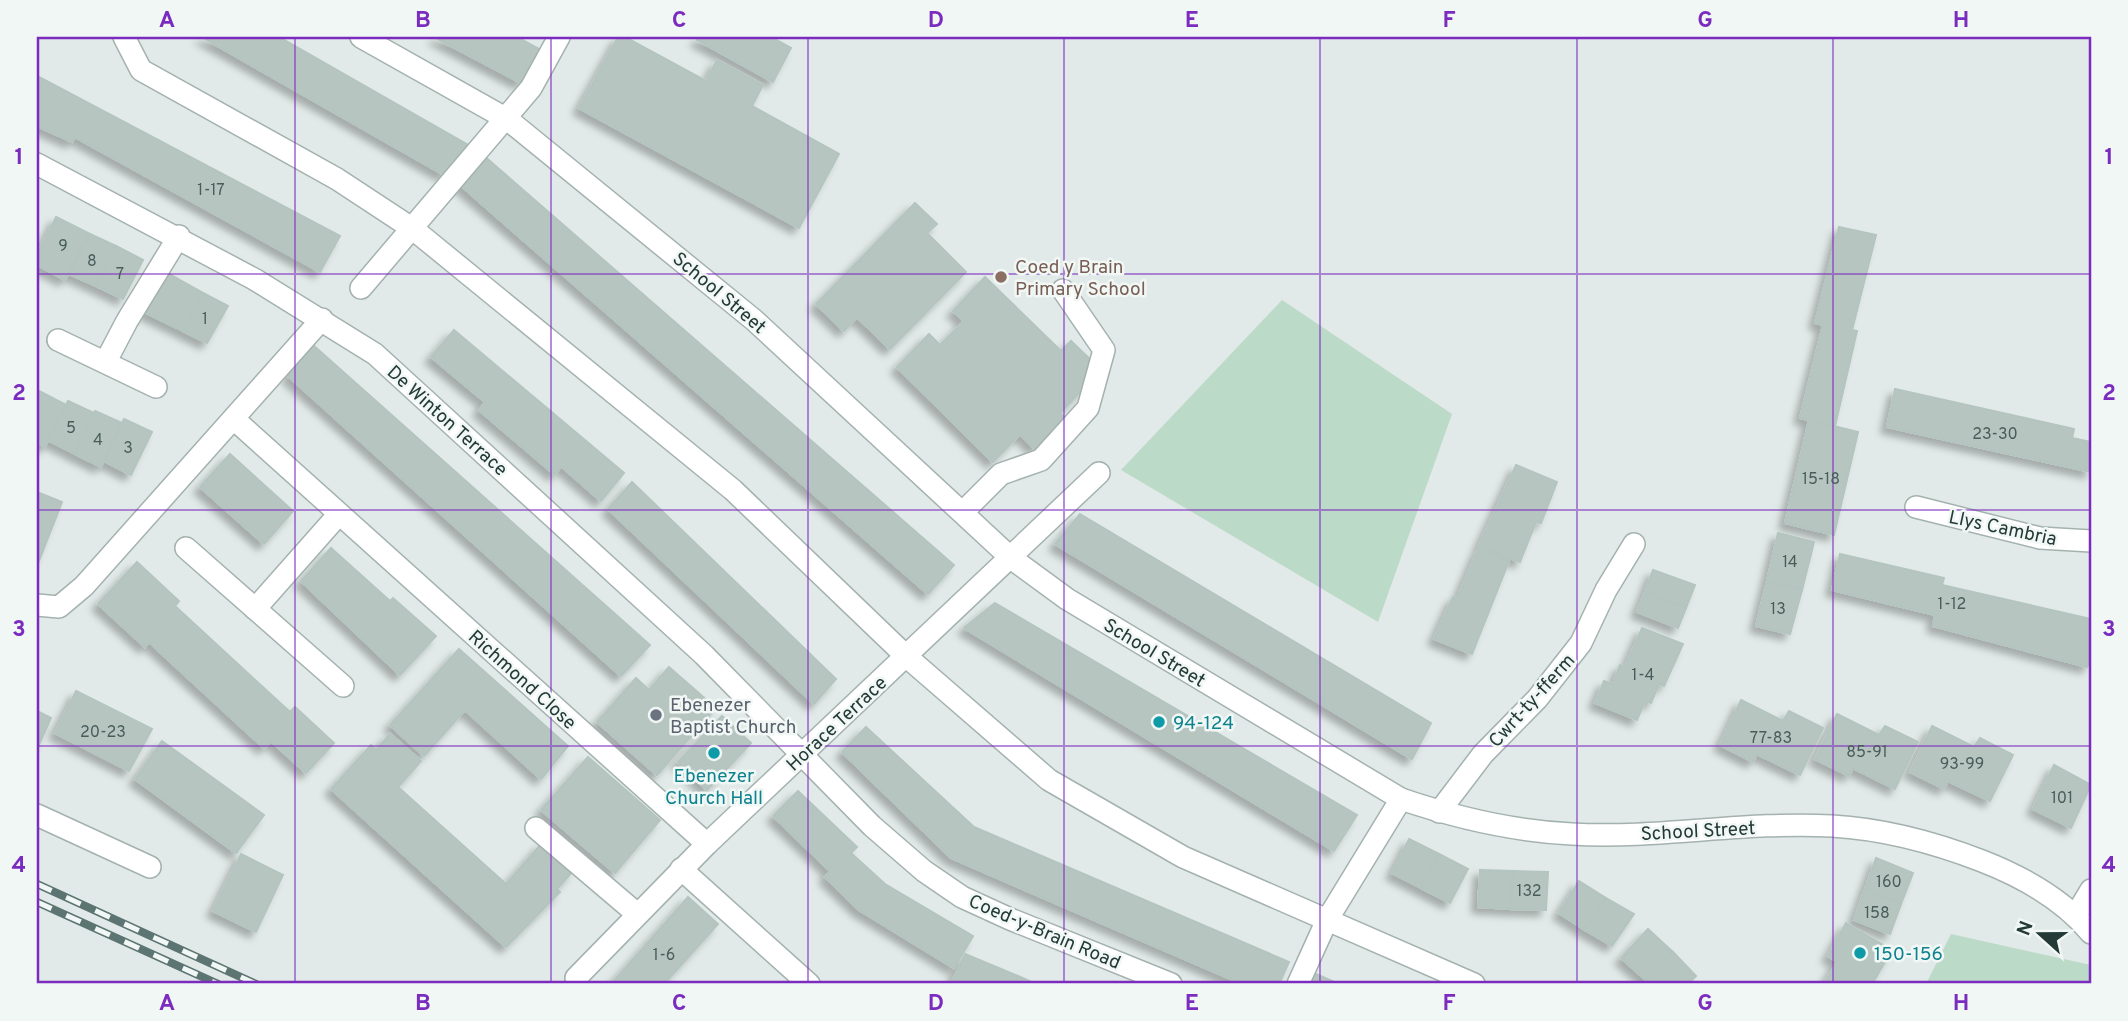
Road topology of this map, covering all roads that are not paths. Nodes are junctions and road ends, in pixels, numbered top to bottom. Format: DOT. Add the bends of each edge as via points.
graph roads {
  1 [pos="124,37"];
  2 [pos="361,37"];
  3 [pos="558,37"];
  4 [pos="507,118"];
  5 [pos="37,164"];
  6 [pos="413,229"];
  7 [pos="178,236"];
  8 [pos="361,288"];
  9 [pos="1063,290"];
  10 [pos="322,319"];
  11 [pos="58,340"];
  12 [pos="106,361"];
  13 [pos="156,387"];
  14 [pos="235,420"];
  15 [pos="1100,473"];
  16 [pos="1916,507"];
  17 [pos="964,512"];
  18 [pos="339,514"];
  19 [pos="2091,541"];
  20 [pos="1634,544"];
  21 [pos="186,548"];
  22 [pos="1010,558"];
  23 [pos="37,605"];
  24 [pos="255,608"];
  25 [pos="907,657"];
  26 [pos="343,686"];
  27 [pos="802,754"];
  28 [pos="1401,799"];
  29 [pos="1439,812"];
  30 [pos="37,815"];
  31 [pos="536,828"];
  32 [pos="707,844"];
  33 [pos="150,867"];
  34 [pos="681,869"];
  35 [pos="2091,890"];
  36 [pos="636,913"];
  37 [pos="2076,915"];
  38 [pos="1327,920"];
  39 [pos="2091,933"];
  40 [pos="576,978"];
  41 [pos="809,984"];
  42 [pos="1171,984"];
  43 [pos="1298,984"];
  44 [pos="1474,984"];
  1 -- 6 [label="street" via="141,70 338,179"];
  2 -- 4 [label="street, School Street"];
  3 -- 4 [label="street" via="531,88"];
  4 -- 6 [label="street"];
  4 -- 17 [label="street, School Street" via="754,320"];
  5 -- 7 [label="street, De Winton Terrace"];
  6 -- 8 [label="street"];
  6 -- 25 [label="street" via="733,490"];
  7 -- 10 [label="street, De Winton Terrace"];
  7 -- 12 [label="street"];
  9 -- 17 [label="street" via="1104,350 1088,408 1041,460 1001,474"];
  10 -- 14 [label="street"];
  10 -- 27 [label="street, De Winton Terrace" via="375,354 424,397 704,655"];
  11 -- 12 [label="street"];
  12 -- 13 [label="street"];
  14 -- 18 [label="street, Richmond Close"];
  14 -- 23 [label="street" via="84,586 59,607"];
  15 -- 22 [label="street, Horace Terrace"];
  16 -- 19 [label="street, Llys Cambria" via="2039,538"];
  17 -- 22 [label="street, School Street"];
  18 -- 24 [label="street"];
  18 -- 32 [label="street, Richmond Close"];
  20 -- 29 [label="street, Cwrt-ty-fferm" via="1581,643 1537,699 1483,754"];
  21 -- 24 [label="street"];
  22 -- 25 [label="street, Horace Terrace"];
  22 -- 28 [label="street, School Street" via="1101,620"];
  24 -- 26 [label="street"];
  25 -- 27 [label="street, Horace Terrace"];
  25 -- 38 [label="street" via="1049,780 1183,857"];
  27 -- 32 [label="street, Horace Terrace"];
  27 -- 42 [label="street, Coed-y-Brain Road" via="872,826 962,897"];
  28 -- 29 [label="street, School Street"];
  28 -- 38 [label="street"];
  29 -- 37 [label="street, School Street" via="1504,827 1573,834 1832,826 1897,833 2007,871"];
  30 -- 33 [label="street"];
  31 -- 36 [label="street"];
  32 -- 34 [label="street, Horace Terrace"];
  34 -- 36 [label="street, Horace Terrace"];
  34 -- 41 [label="street"];
  35 -- 37 [label="street"];
  36 -- 40 [label="street, Horace Terrace"];
  37 -- 39 [label="street, School Street"];
  38 -- 43 [label="street"];
  38 -- 44 [label="street"];
}
